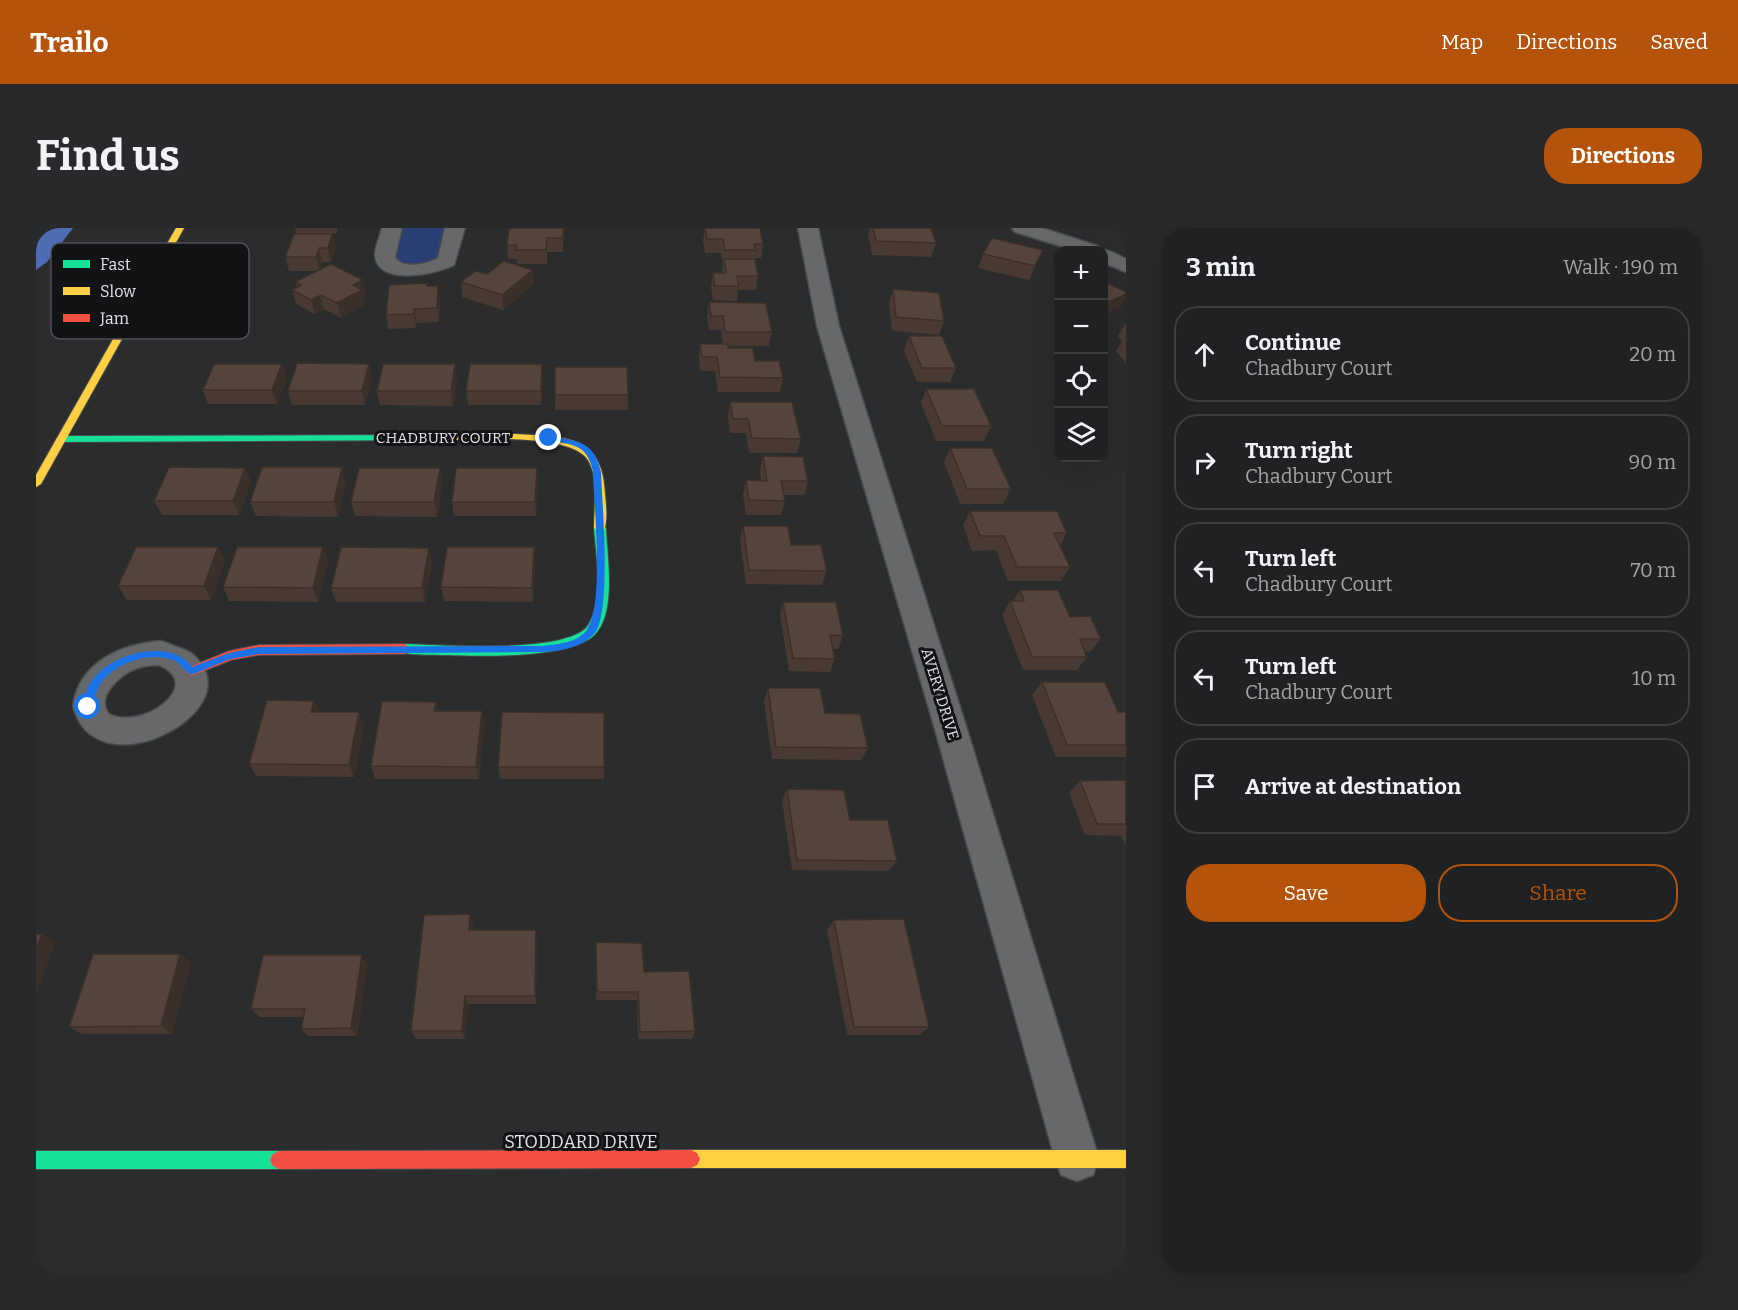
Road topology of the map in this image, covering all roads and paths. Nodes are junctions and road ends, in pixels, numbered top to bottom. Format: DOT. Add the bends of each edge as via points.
graph roads {
  1 [pos="180,228"];
  2 [pos="392,228"];
  3 [pos="455,228"];
  4 [pos="808,228"];
  5 [pos="1022,228"];
  6 [pos="1059,233"];
  7 [pos="172,243"];
  8 [pos="1083,246"];
  9 [pos="1108,258"];
  10 [pos="1126,266"];
  11 [pos="117,339"];
  12 [pos="61,439"];
  13 [pos="36,484"];
  14 [pos="191,671"];
  15 [pos="1077,1159"];
  16 [pos="1126,1159"];
  17 [pos="36,1160"];
  1 -- 7 [label="street"];
  2 -- 3 [label="street" via="386,261 412,270 432,268 447,261"];
  4 -- 15 [label="street, AVERY DRIVE" via="828,326"];
  5 -- 6 [label="street"];
  6 -- 8 [label="street"];
  9 -- 10 [label="street"];
  11 -- 12 [label="street"];
  12 -- 13 [label="street"];
  12 -- 14 [label="street, CHADBURY COURT" via="549,438 584,446 594,457 600,597 592,631 580,641 542,649 259,650 229,656"];
  15 -- 16 [label="street, STODDARD DRIVE"];
  15 -- 17 [label="street, STODDARD DRIVE"];
}
